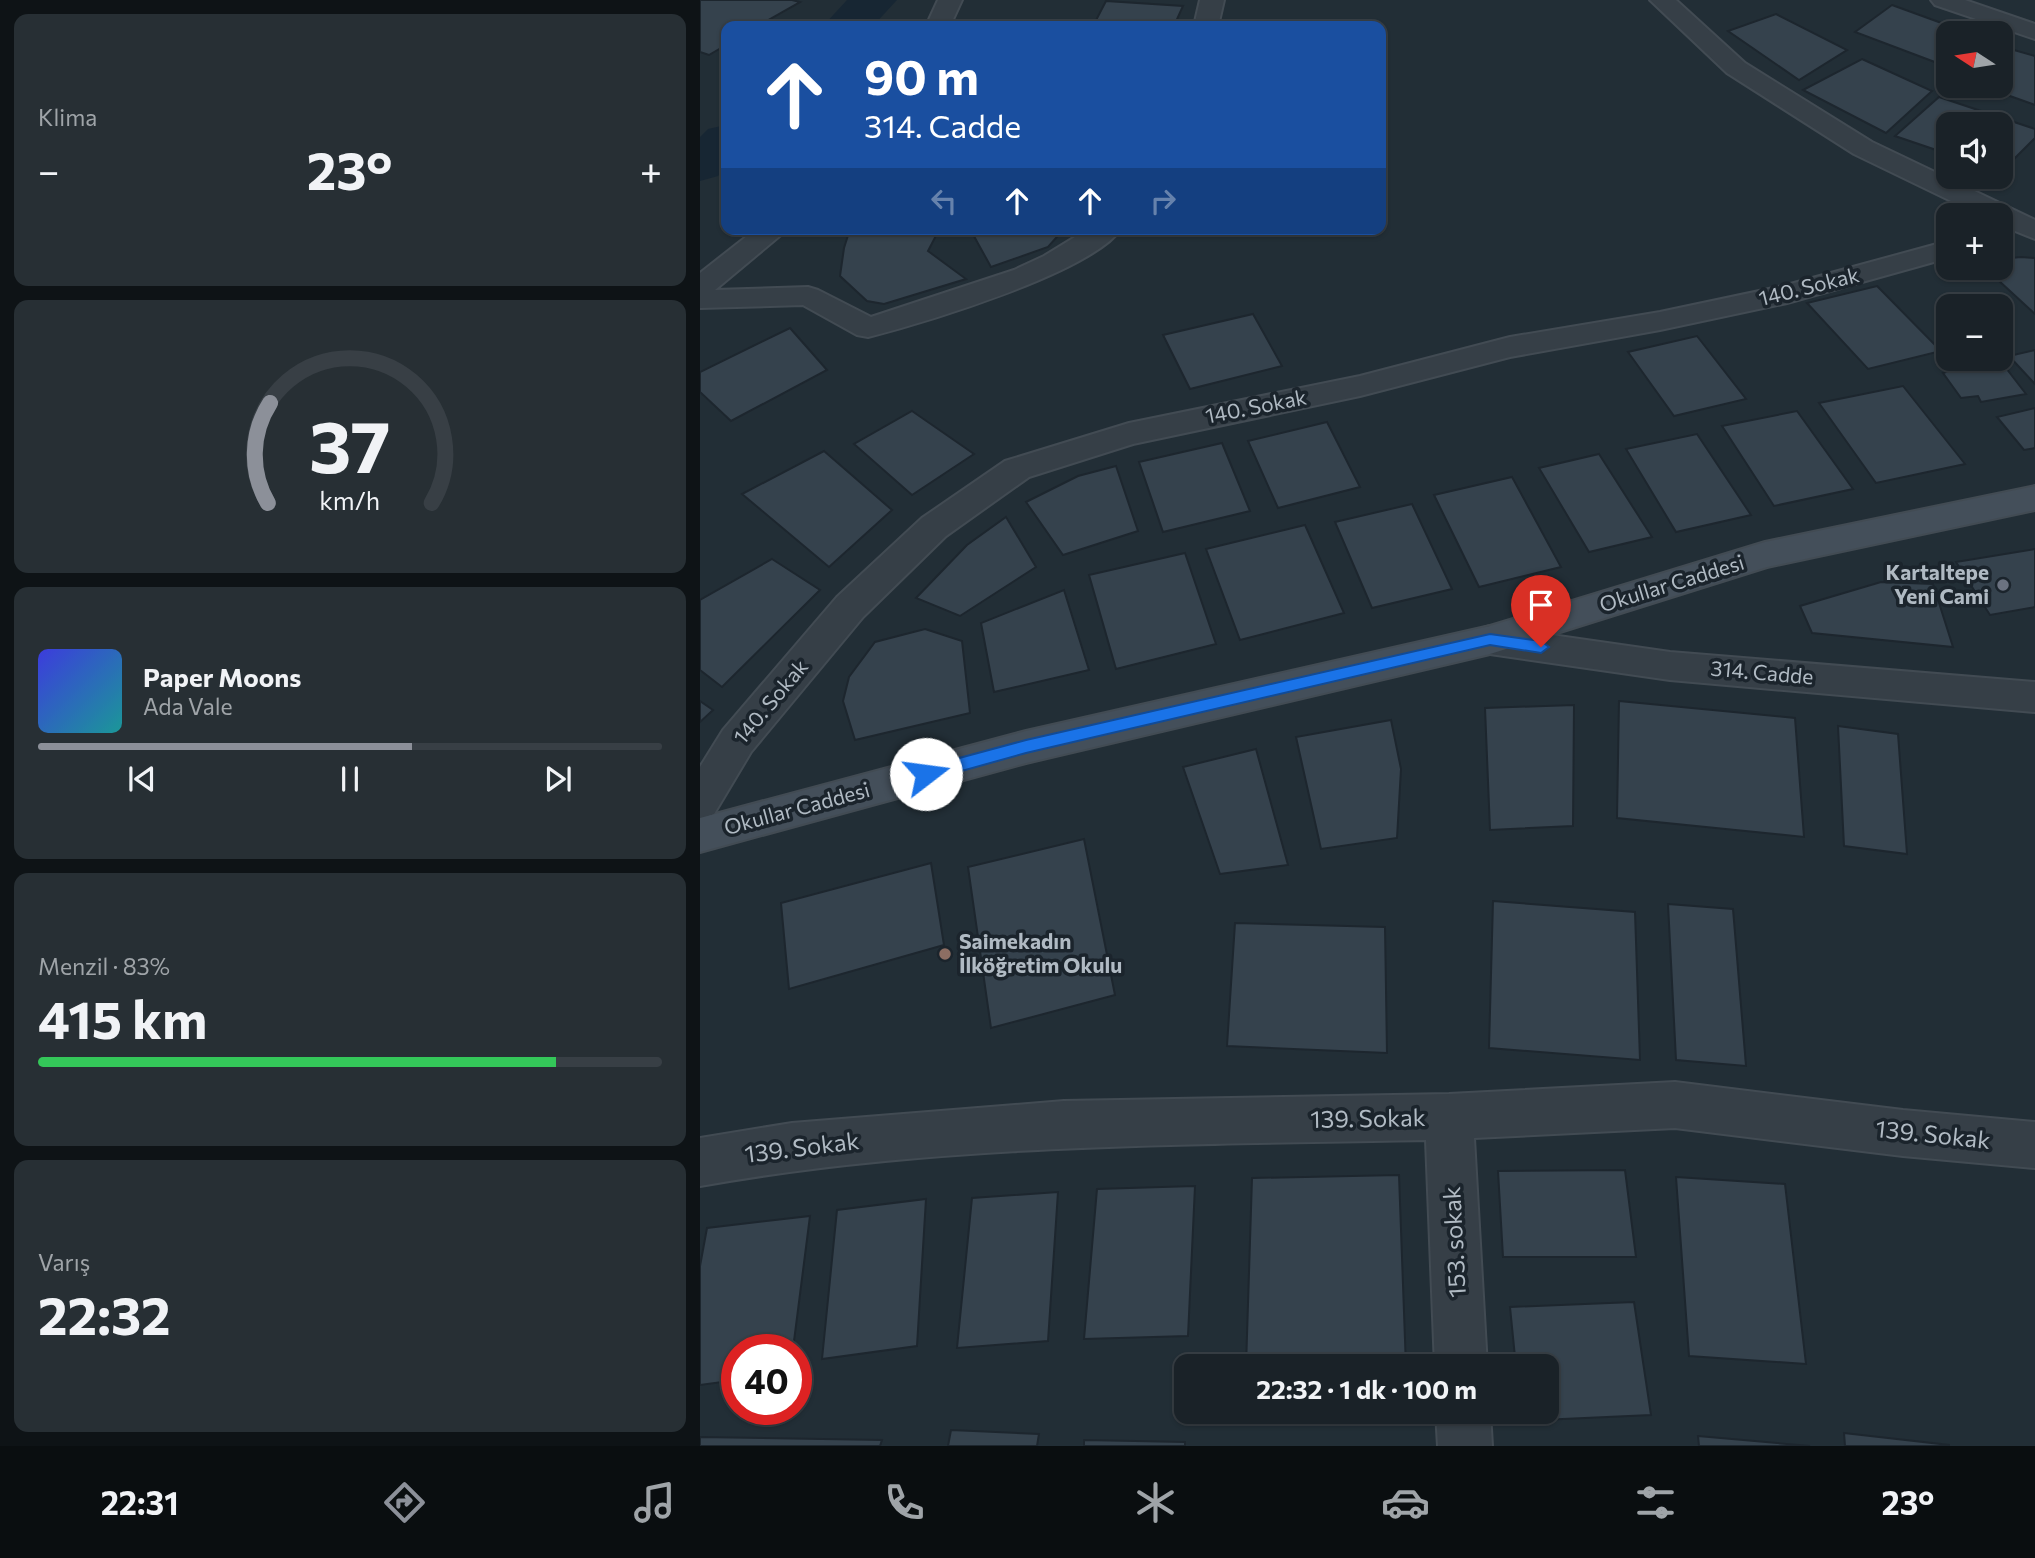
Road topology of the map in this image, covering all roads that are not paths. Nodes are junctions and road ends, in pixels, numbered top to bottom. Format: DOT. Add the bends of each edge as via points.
graph roads {
  1 [pos="950,0"];
  2 [pos="1212,0"];
  3 [pos="1662,0"];
  4 [pos="1943,0"];
  5 [pos="940,21"];
  6 [pos="1207,21"];
  7 [pos="2035,32"];
  8 [pos="2022,223"];
  9 [pos="767,235"];
  10 [pos="1099,235"];
  11 [pos="1936,253"];
  12 [pos="700,287"];
  13 [pos="700,299"];
  14 [pos="2035,498"];
  15 [pos="1490,639"];
  16 [pos="2035,697"];
  17 [pos="700,802"];
  18 [pos="700,835"];
  19 [pos="1449,1117"];
  20 [pos="2035,1145"];
  21 [pos="700,1162"];
  22 [pos="1460,1354"];
  23 [pos="1464,1424"];
  24 [pos="1465,1446"];
  1 -- 5 [label="street"];
  2 -- 6 [label="street"];
  3 -- 8 [label="street" via="1736,68 1863,148"];
  4 -- 7 [label="street"];
  9 -- 12 [label="street"];
  10 -- 13 [label="street" via="1050,273 867,328 808,296"];
  11 -- 17 [label="street, 140. Sokak" via="1787,294 1510,347 1360,386 1051,452 1017,469 934,527 850,607 737,741"];
  14 -- 15 [label="street, Okullar Caddesi" via="1765,555"];
  15 -- 16 [label="street, 314. Cadde" via="1670,666"];
  15 -- 18 [label="street, Okullar Caddesi" via="1026,747"];
  19 -- 20 [label="street, 139. Sokak" via="1675,1105"];
  19 -- 21 [label="street, 139. Sokak" via="1065,1124 792,1146"];
  19 -- 22 [label="street, 153. sokak"];
  23 -- 24 [label="street"];
}
